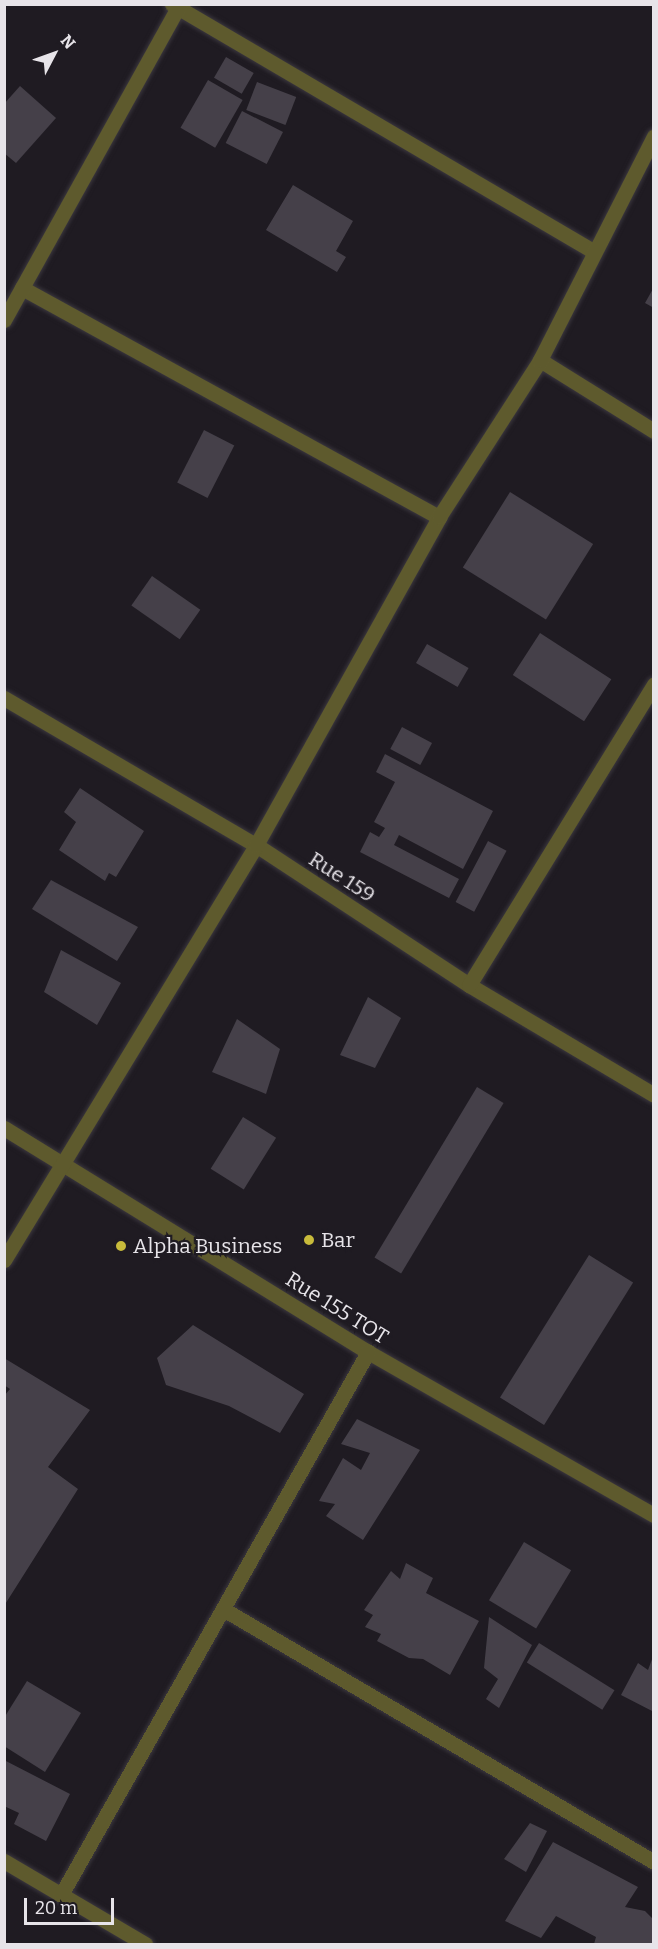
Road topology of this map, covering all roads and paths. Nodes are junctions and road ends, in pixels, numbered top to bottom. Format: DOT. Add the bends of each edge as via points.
graph roads {
  1 [pos="177,6"];
  2 [pos="654,136"];
  3 [pos="593,251"];
  4 [pos="22,288"];
  5 [pos="4,320"];
  6 [pos="540,360"];
  7 [pos="654,431"];
  8 [pos="439,517"];
  9 [pos="654,684"];
  10 [pos="4,698"];
  11 [pos="255,845"];
  12 [pos="469,985"];
  13 [pos="654,1095"];
  14 [pos="4,1128"];
  15 [pos="64,1164"];
  16 [pos="4,1260"];
  17 [pos="368,1352"];
  18 [pos="654,1515"];
  19 [pos="223,1609"];
  20 [pos="4,1861"];
  21 [pos="654,1862"];
  22 [pos="61,1895"];
  23 [pos="145,1944"];
  1 -- 3 [label="street"];
  1 -- 4 [label="street"];
  2 -- 3 [label="street"];
  3 -- 6 [label="street"];
  4 -- 5 [label="street"];
  4 -- 8 [label="street"];
  6 -- 7 [label="street"];
  6 -- 8 [label="street"];
  8 -- 11 [label="street"];
  9 -- 12 [label="street"];
  10 -- 11 [label="street, Rue 159"];
  11 -- 12 [label="street, Rue 159"];
  11 -- 15 [label="street"];
  12 -- 13 [label="street, Rue 159"];
  14 -- 15 [label="street, Rue 155 TOT"];
  15 -- 16 [label="street"];
  15 -- 17 [label="street, Rue 155 TOT"];
  17 -- 18 [label="street, Rue 155 TOT"];
  17 -- 19 [label="street"];
  19 -- 21 [label="street"];
  19 -- 22 [label="street"];
  20 -- 22 [label="street"];
  22 -- 23 [label="street"];
}
